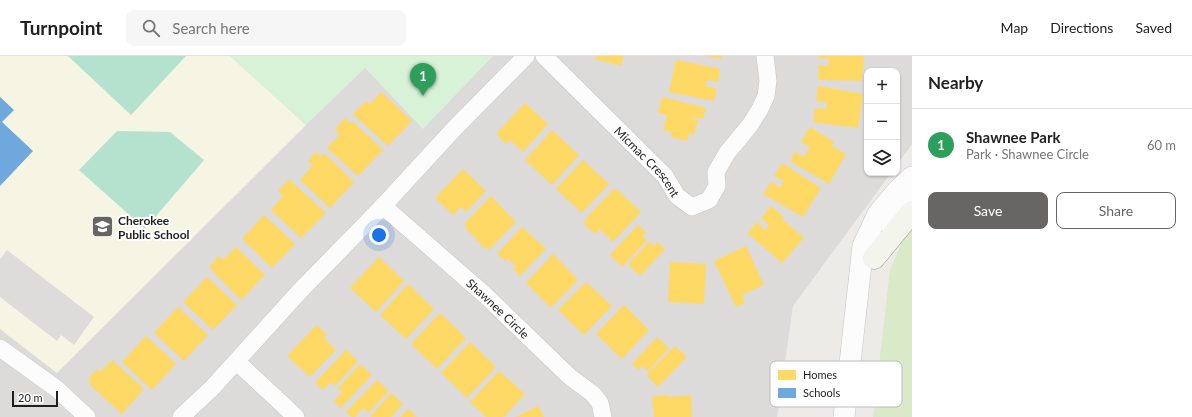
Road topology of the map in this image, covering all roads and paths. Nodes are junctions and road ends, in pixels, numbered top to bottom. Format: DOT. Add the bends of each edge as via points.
graph roads {
  1 [pos="526,56"];
  2 [pos="544,56"];
  3 [pos="765,56"];
  4 [pos="912,177"];
  5 [pos="912,198"];
  6 [pos="384,206"];
  7 [pos="912,212"];
  8 [pos="874,258"];
  9 [pos="858,287"];
  10 [pos="0,348"];
  11 [pos="850,361"];
  12 [pos="237,362"];
  13 [pos="845,407"];
  14 [pos="87,417"];
  15 [pos="181,417"];
  16 [pos="296,417"];
  17 [pos="603,417"];
  18 [pos="844,417"];
  1 -- 6 [label="street" via="453,130"];
  2 -- 3 [label="street, Micmac Crescent" via="665,176 677,196 692,207 709,200 716,186 716,172 760,109 766,96 768,81"];
  4 -- 9 [label="street" via="878,214 863,246"];
  5 -- 8 [label="street" via="892,220"];
  6 -- 12 [label="street" via="298,293"];
  6 -- 17 [label="street, Shawnee Circle" via="486,296 570,377 593,394 600,403"];
  7 -- 8 [label="main road"];
  8 -- 9 [label="street"];
  9 -- 11 [label="street"];
  10 -- 14 [label="street" via="57,389"];
  12 -- 15 [label="street"];
  12 -- 16 [label="street"];
  13 -- 18 [label="street"];
}
